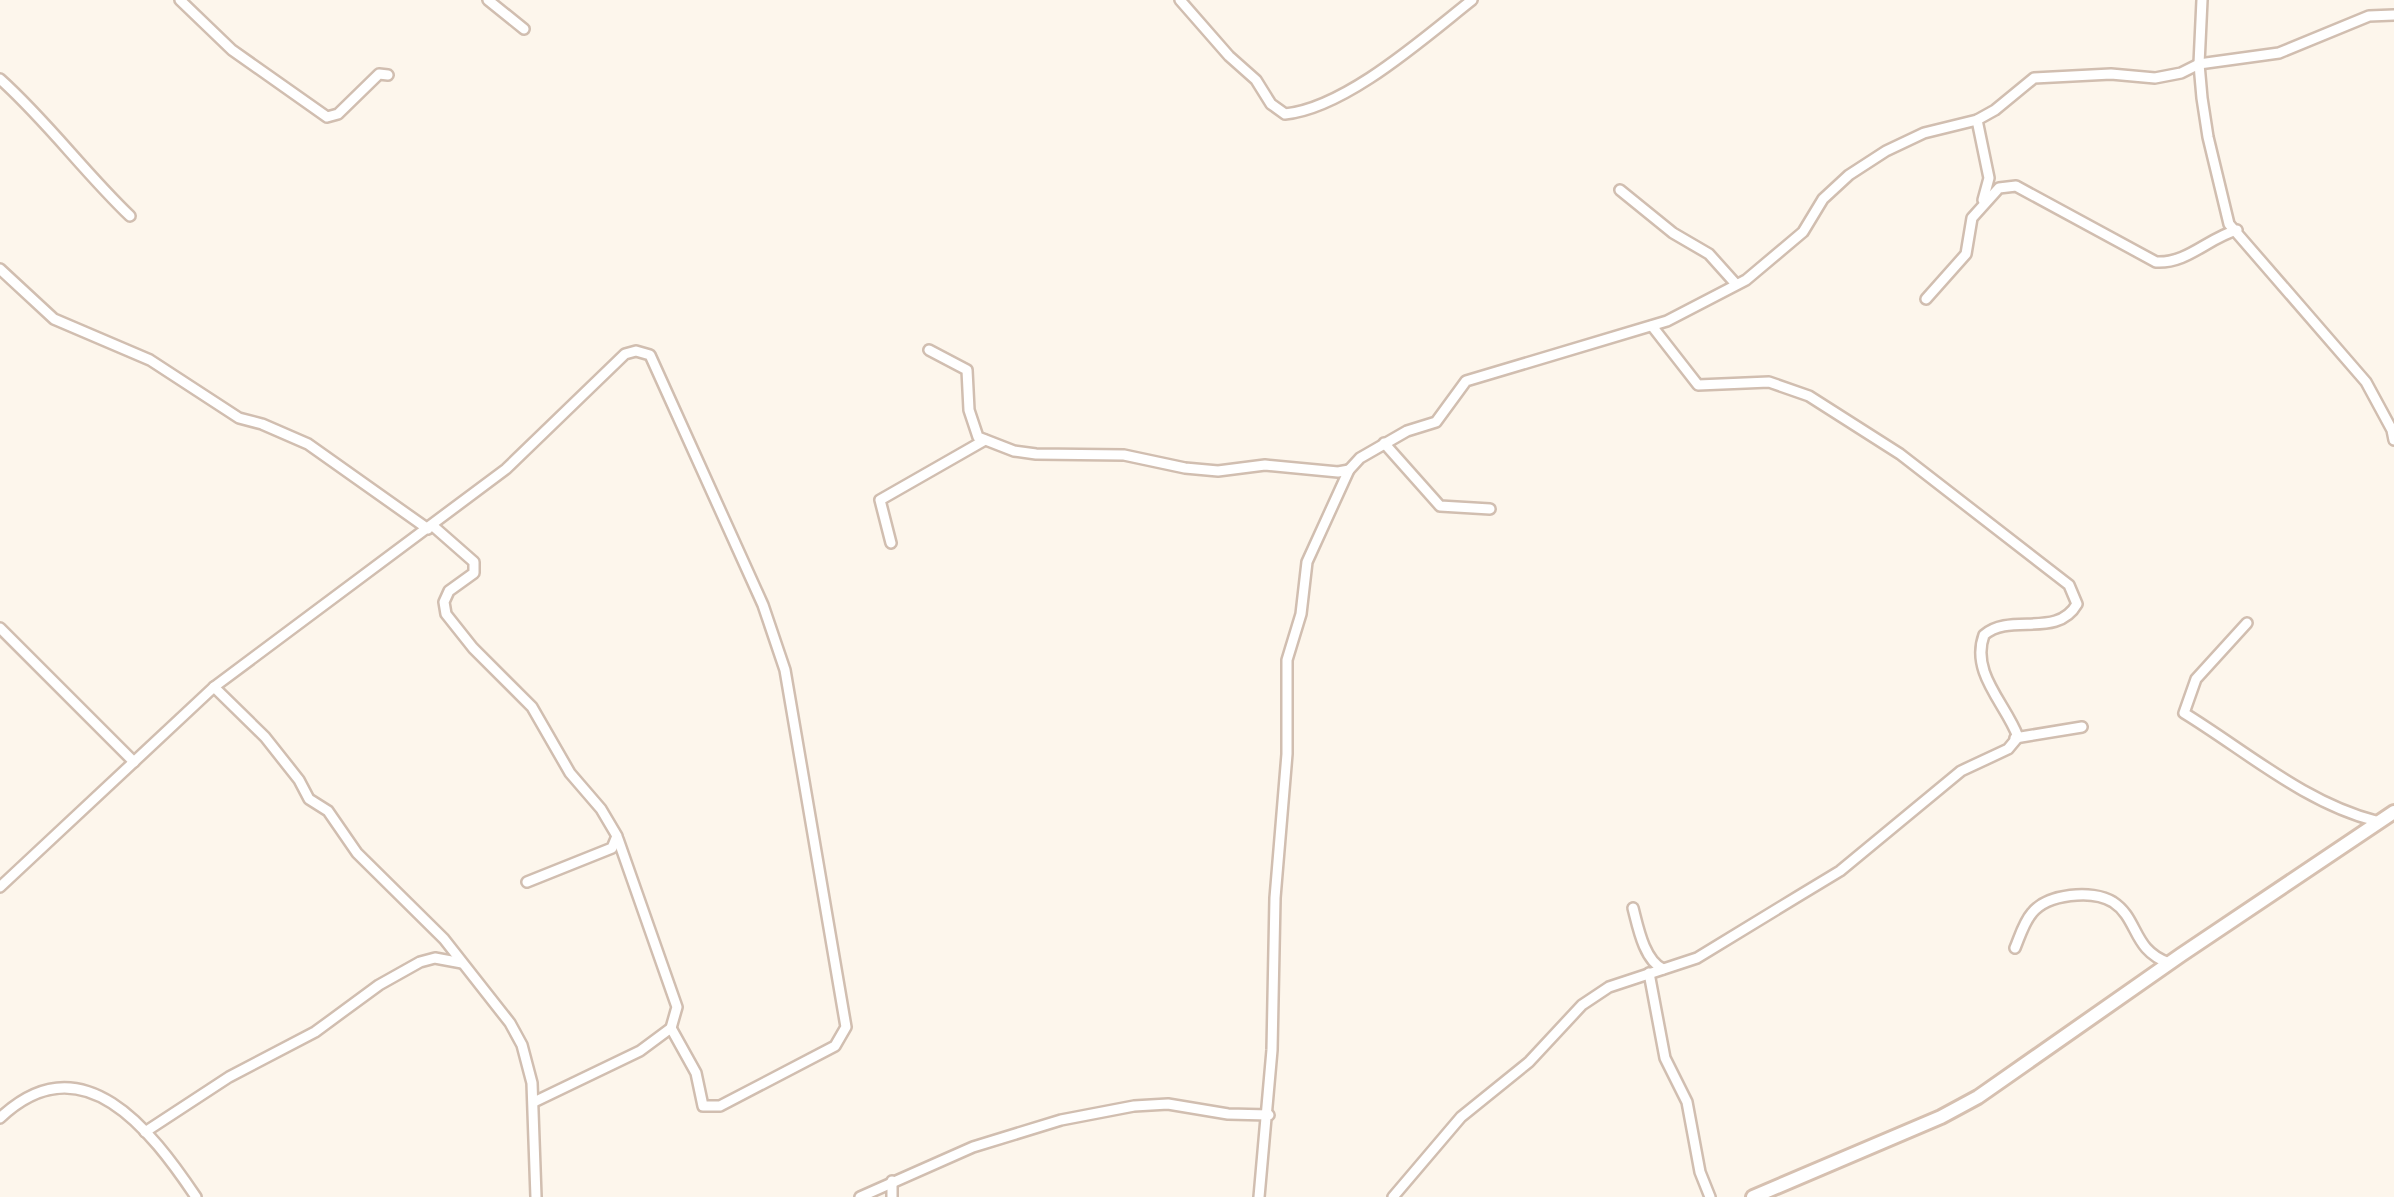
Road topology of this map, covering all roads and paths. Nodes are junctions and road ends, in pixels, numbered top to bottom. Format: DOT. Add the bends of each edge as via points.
graph roads {
  1 [pos="180,0"];
  2 [pos="488,0"];
  3 [pos="1180,0"];
  4 [pos="1472,0"];
  5 [pos="2202,0"];
  6 [pos="2394,15"];
  7 [pos="524,29"];
  8 [pos="2199,64"];
  9 [pos="388,74"];
  10 [pos="0,78"];
  11 [pos="1976,120"];
  12 [pos="1620,190"];
  13 [pos="1981,207"];
  14 [pos="130,216"];
  15 [pos="2237,230"];
  16 [pos="0,269"];
  17 [pos="1735,283"];
  18 [pos="1926,299"];
  19 [pos="1652,326"];
  20 [pos="929,350"];
  21 [pos="984,440"];
  22 [pos="2394,440"];
  23 [pos="1384,443"];
  24 [pos="1349,470"];
  25 [pos="1490,508"];
  26 [pos="430,528"];
  27 [pos="890,543"];
  28 [pos="2248,623"];
  29 [pos="0,628"];
  30 [pos="214,687"];
  31 [pos="2082,727"];
  32 [pos="2016,738"];
  33 [pos="134,762"];
  34 [pos="2394,812"];
  35 [pos="2376,821"];
  36 [pos="618,836"];
  37 [pos="527,882"];
  38 [pos="0,888"];
  39 [pos="1633,908"];
  40 [pos="2015,948"];
  41 [pos="463,963"];
  42 [pos="2169,963"];
  43 [pos="1663,969"];
  44 [pos="1649,973"];
  45 [pos="671,1028"];
  46 [pos="534,1102"];
  47 [pos="1,1114"];
  48 [pos="1268,1116"];
  49 [pos="145,1132"];
  50 [pos="892,1181"];
  51 [pos="196,1197"];
  52 [pos="536,1197"];
  53 [pos="860,1197"];
  54 [pos="892,1197"];
  55 [pos="1259,1197"];
  56 [pos="1393,1197"];
  57 [pos="1710,1197"];
  58 [pos="1753,1197"];
  1 -- 9 [label="street" via="232,50 327,117 379,74"];
  2 -- 7 [label="street"];
  3 -- 4 [label="street" via="1285,114 1339,96"];
  5 -- 8 [label="street"];
  6 -- 8 [label="street" via="2369,16 2279,53"];
  8 -- 11 [label="street" via="2156,78 2034,78"];
  8 -- 15 [label="street" via="2216,176 2229,224"];
  10 -- 14 [label="street"];
  11 -- 13 [label="street" via="1990,178"];
  11 -- 17 [label="street" via="1924,133 1849,175 1804,232"];
  12 -- 17 [label="street" via="1709,254"];
  13 -- 15 [label="street" via="1999,188 2016,186 2164,263"];
  13 -- 18 [label="street" via="1969,223 1966,254"];
  15 -- 22 [label="street" via="2366,382"];
  16 -- 26 [label="street" via="66,326 150,360 239,418 308,444"];
  17 -- 19 [label="street"];
  19 -- 23 [label="street" via="1466,381 1436,422"];
  19 -- 32 [label="street" via="1698,385 1769,382 1809,396 1900,454 2069,584 2077,604 2072,612 2041,624 1991,628 1980,644 1984,674"];
  20 -- 21 [label="street" via="968,370 974,432"];
  21 -- 24 [label="street" via="1036,454 1124,455 1206,470"];
  21 -- 27 [label="street" via="880,500"];
  23 -- 24 [label="street"];
  23 -- 25 [label="street" via="1440,506"];
  24 -- 48 [label="street" via="1307,562 1287,660"];
  26 -- 30 [label="street"];
  26 -- 36 [label="street" via="476,568 449,590 446,614 532,707"];
  26 -- 45 [label="street" via="506,468 626,354 650,355 763,605 785,670 846,1027 836,1046 711,1108 702,1106 696,1073"];
  28 -- 35 [label="street" via="2196,680 2184,713 2286,780"];
  29 -- 33 [label="street"];
  30 -- 33 [label="street"];
  30 -- 41 [label="street" via="264,737 309,799 328,811 356,853"];
  31 -- 32 [label="street"];
  32 -- 43 [label="street" via="2008,750 1961,771 1840,871 1697,958"];
  33 -- 38 [label="street"];
  34 -- 35 [label="main road"];
  35 -- 42 [label="main road"];
  36 -- 37 [label="street" via="612,848"];
  36 -- 45 [label="street" via="676,1007"];
  39 -- 43 [label="street" via="1645,946"];
  40 -- 42 [label="street" via="2038,906 2100,896 2122,911 2153,958"];
  41 -- 46 [label="street" via="522,1045"];
  41 -- 49 [label="street" via="435,958 400,972 315,1032"];
  42 -- 58 [label="main road" via="1978,1097"];
  43 -- 44 [label="street"];
  44 -- 56 [label="street" via="1582,1005 1516,1074 1461,1117"];
  44 -- 57 [label="street" via="1665,1058 1687,1102"];
  45 -- 46 [label="street" via="640,1051"];
  46 -- 52 [label="street"];
  47 -- 49 [label="street" via="47,1089 80,1089 98,1093"];
  48 -- 50 [label="street" via="1168,1104 1090,1114 998,1138"];
  48 -- 55 [label="street"];
  49 -- 51 [label="street"];
  50 -- 53 [label="street"];
  50 -- 54 [label="street"];
}
